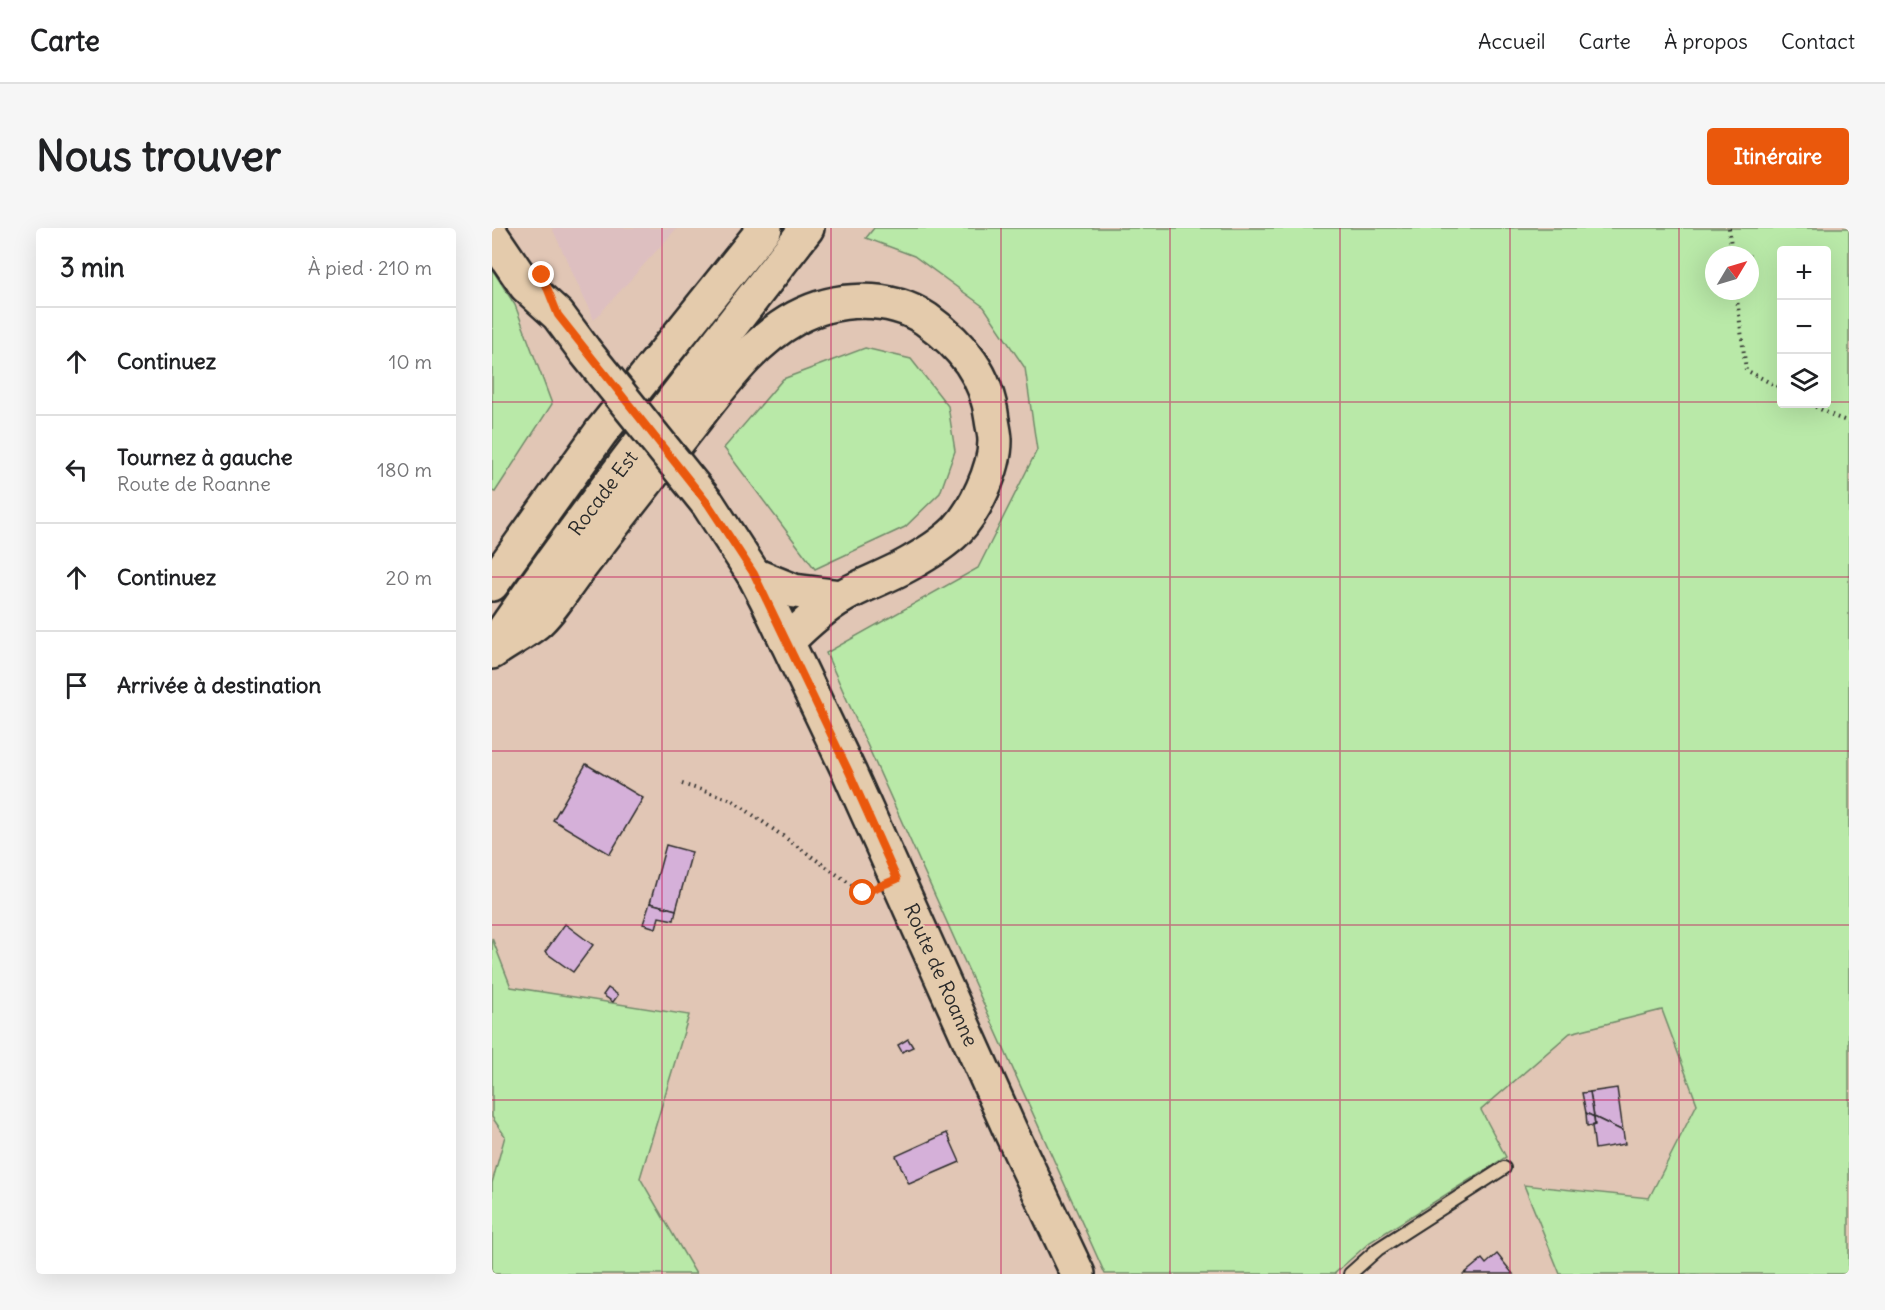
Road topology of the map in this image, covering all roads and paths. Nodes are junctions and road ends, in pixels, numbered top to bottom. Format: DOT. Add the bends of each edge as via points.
graph roads {
  1 [pos="513,228"];
  2 [pos="765,228"];
  3 [pos="807,228"];
  4 [pos="1729,228"];
  5 [pos="492,236"];
  6 [pos="1731,246"];
  7 [pos="1737,300"];
  8 [pos="558,315"];
  9 [pos="1777,386"];
  10 [pos="1818,408"];
  11 [pos="1849,422"];
  12 [pos="754,574"];
  13 [pos="492,584"];
  14 [pos="842,597"];
  15 [pos="787,642"];
  16 [pos="492,649"];
  17 [pos="682,784"];
  18 [pos="897,879"];
  19 [pos="1504,1168"];
  20 [pos="1078,1274"];
  21 [pos="1350,1274"];
  1 -- 8 [label="main road" via="542,275"];
  2 -- 13 [label="main road, Rocade Est" via="601,432"];
  3 -- 16 [label="main road, Rocade Est" via="624,463"];
  4 -- 6 [label="path"];
  5 -- 8 [label="main road" via="526,286"];
  7 -- 9 [label="path" via="1746,370"];
  8 -- 12 [label="main road, Route de Roanne, bridge" via="708,504"];
  10 -- 11 [label="path"];
  12 -- 14 [label="main road" via="794,591"];
  12 -- 15 [label="main road, Route de Roanne"];
  14 -- 15 [label="main road"];
  14 -- 16 [label="main road" via="908,565 956,531 975,505 988,475 995,443 991,409 980,377 964,352 918,314 888,303 858,300 826,307 797,318 767,338 712,397 538,622"];
  15 -- 18 [label="main road, Route de Roanne"];
  17 -- 18 [label="path" via="732,800 863,893"];
  18 -- 20 [label="main road, Route de Roanne"];
  19 -- 21 [label="lane" via="1378,1249"];
}
